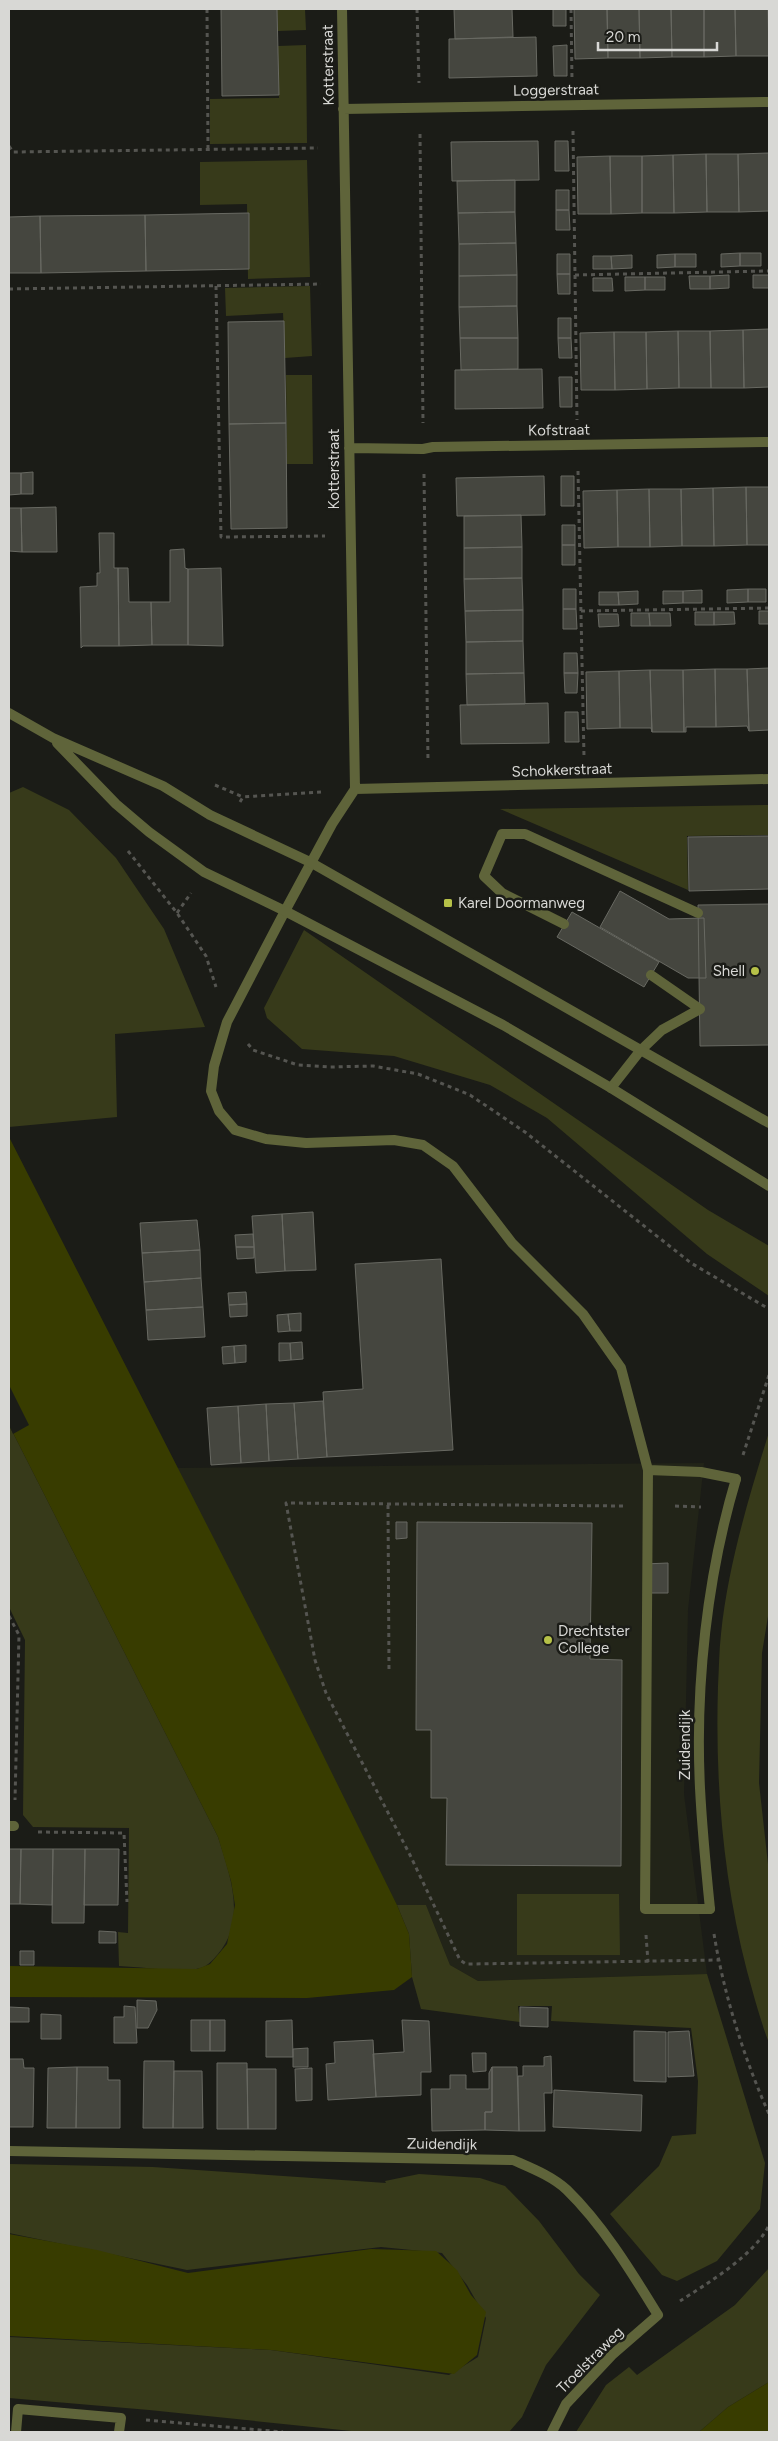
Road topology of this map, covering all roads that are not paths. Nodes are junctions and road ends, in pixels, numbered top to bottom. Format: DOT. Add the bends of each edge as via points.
graph roads {
  1 [pos="342,9"];
  2 [pos="769,102"];
  3 [pos="343,109"];
  4 [pos="769,442"];
  5 [pos="349,448"];
  6 [pos="9,713"];
  7 [pos="53,738"];
  8 [pos="769,779"];
  9 [pos="355,789"];
  10 [pos="310,862"];
  11 [pos="285,911"];
  12 [pos="698,913"];
  13 [pos="564,924"];
  14 [pos="651,975"];
  15 [pos="640,1050"];
  16 [pos="611,1088"];
  17 [pos="769,1123"];
  18 [pos="769,1186"];
  19 [pos="648,1470"];
  20 [pos="9,2151"];
  21 [pos="658,2315"];
  22 [pos="16,2432"];
  23 [pos="119,2432"];
  24 [pos="552,2432"];
  1 -- 3 [label="street, Kotterstraat"];
  2 -- 3 [label="street, Loggerstraat"];
  3 -- 5 [label="street, Kotterstraat"];
  4 -- 5 [label="street, Kofstraat"];
  5 -- 9 [label="street, Kotterstraat"];
  6 -- 7 [label="street"];
  7 -- 10 [label="street" via="163,786 210,815"];
  7 -- 11 [label="street" via="116,804 149,832 204,872"];
  8 -- 9 [label="street, Schokkerstraat"];
  9 -- 10 [label="street"];
  10 -- 11 [label="street"];
  10 -- 15 [label="street"];
  11 -- 16 [label="street" via="503,1025"];
  11 -- 19 [label="street" via="227,1022 214,1066 211,1092 219,1111 235,1130 266,1139 306,1143 394,1140 423,1146 453,1166 512,1243 583,1314 621,1368"];
  12 -- 13 [label="street" via="525,834 502,834 484,876 502,893"];
  14 -- 15 [label="street" via="700,1009 662,1030"];
  15 -- 16 [label="street"];
  15 -- 17 [label="street"];
  16 -- 18 [label="street"];
  19 -- 19 [label="street, Zuidendijk" via="645,1909 710,1909 700,1786 700,1702 708,1614 726,1514 736,1479 701,1472"];
  20 -- 21 [label="street, Zuidendijk" via="513,2160 539,2171 566,2189 621,2255"];
  21 -- 24 [label="street, Troelstraweg" via="612,2355 566,2404"];
  22 -- 23 [label="street" via="18,2409 121,2418"];
}
